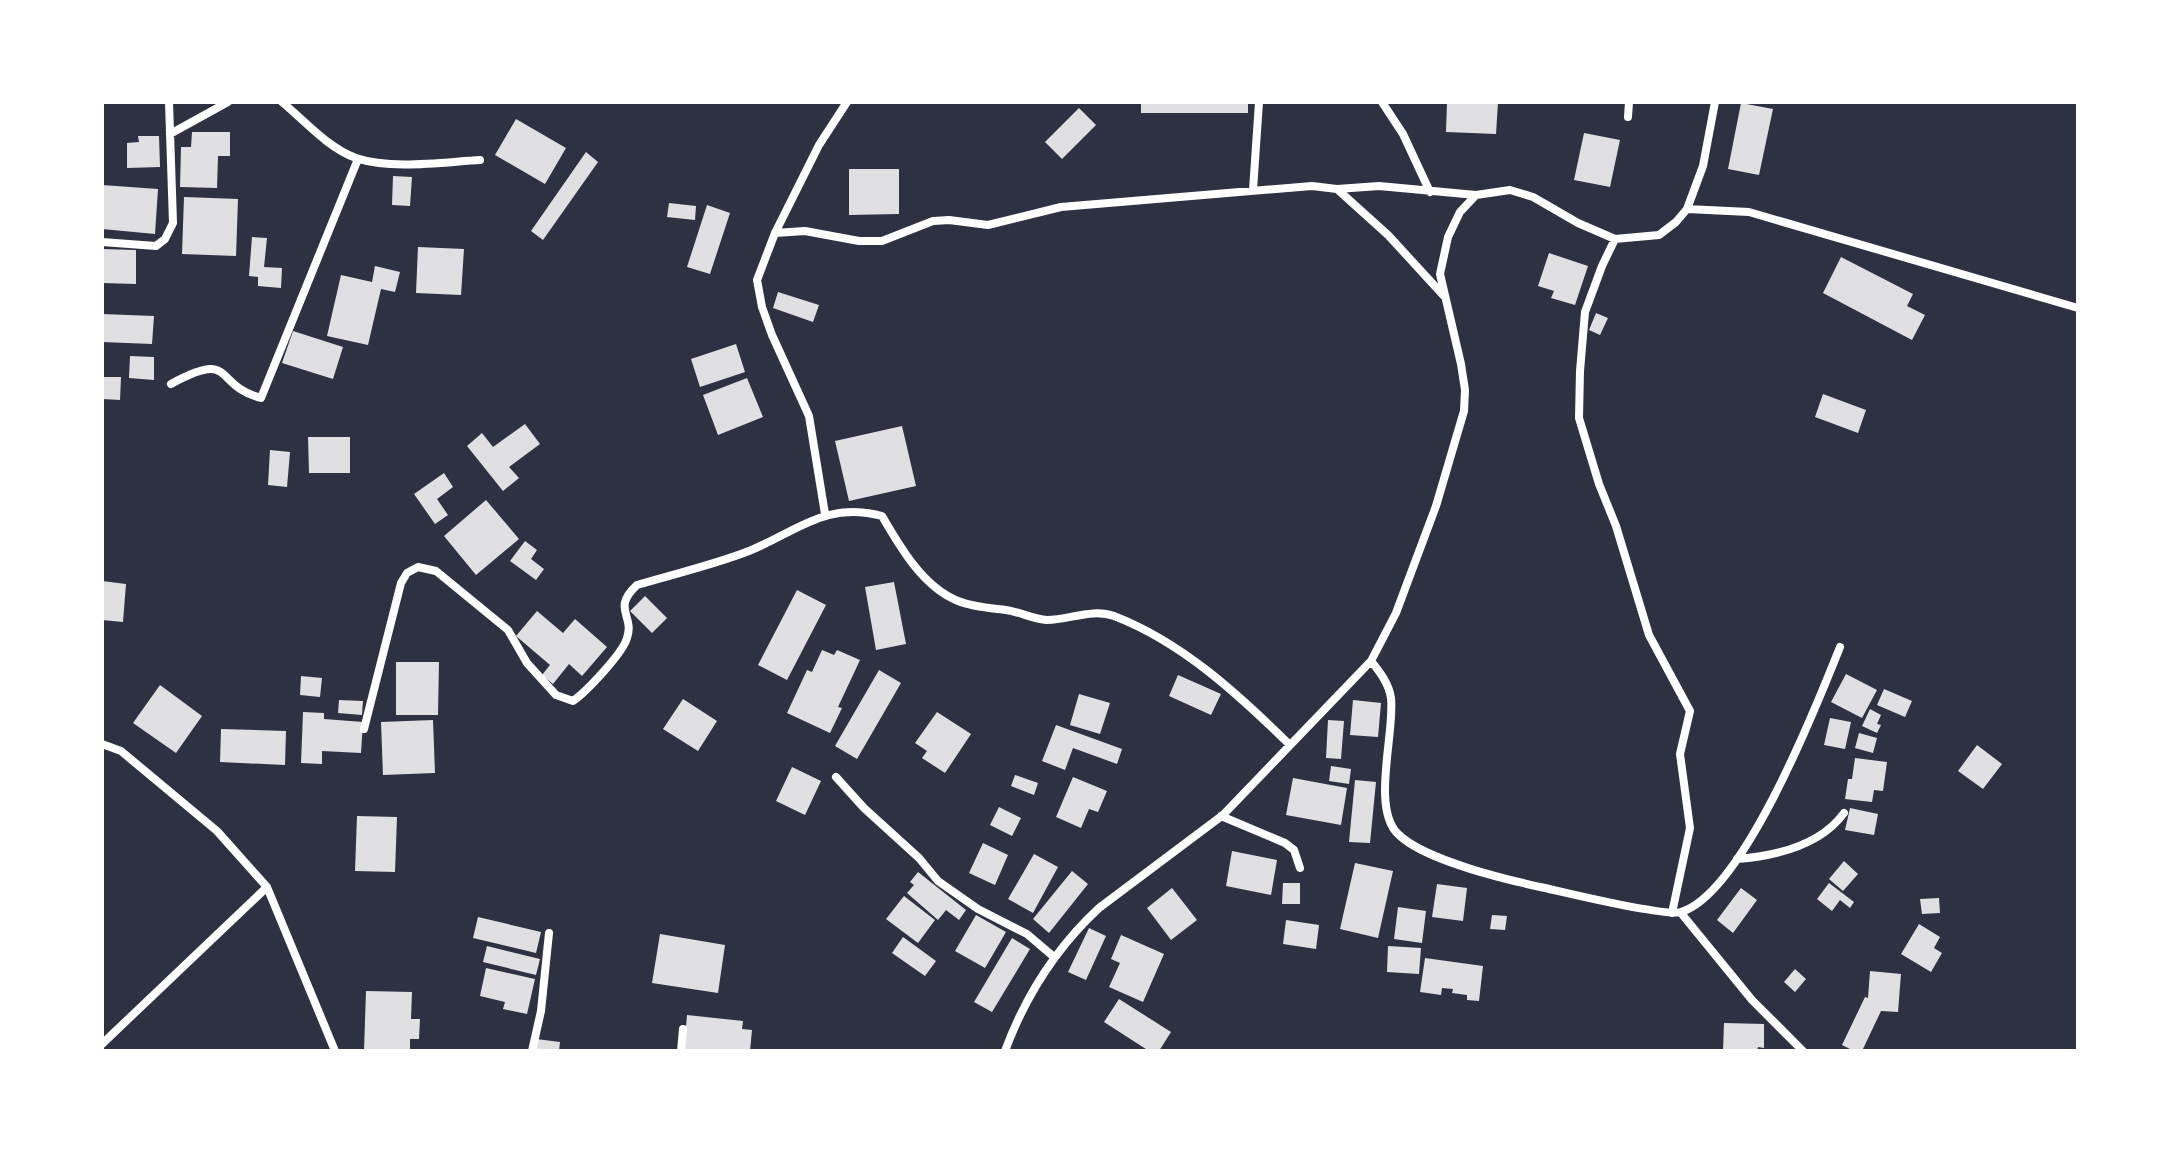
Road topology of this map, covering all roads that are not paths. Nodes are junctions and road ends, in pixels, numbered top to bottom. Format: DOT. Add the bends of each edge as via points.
graph roads {
  1 [pos="169,102"];
  2 [pos="228,102"];
  3 [pos="282,102"];
  4 [pos="847,102"];
  5 [pos="1259,102"];
  6 [pos="1382,102"];
  7 [pos="1629,102"];
  8 [pos="1715,102"];
  9 [pos="1628,117"];
  10 [pos="170,134"];
  11 [pos="358,159"];
  12 [pos="480,160"];
  13 [pos="1337,189"];
  14 [pos="1253,190"];
  15 [pos="1430,192"];
  16 [pos="1476,195"];
  17 [pos="1687,209"];
  18 [pos="775,233"];
  19 [pos="1615,239"];
  20 [pos="102,242"];
  21 [pos="1444,296"];
  22 [pos="2078,308"];
  23 [pos="171,384"];
  24 [pos="825,514"];
  25 [pos="1840,647"];
  26 [pos="1371,661"];
  27 [pos="364,729"];
  28 [pos="102,744"];
  29 [pos="1290,745"];
  30 [pos="836,777"];
  31 [pos="1844,813"];
  32 [pos="1221,816"];
  33 [pos="1737,859"];
  34 [pos="1300,868"];
  35 [pos="267,887"];
  36 [pos="1676,913"];
  37 [pos="549,933"];
  38 [pos="1054,957"];
  39 [pos="683,1029"];
  40 [pos="102,1044"];
  41 [pos="335,1051"];
  42 [pos="532,1051"];
  43 [pos="681,1051"];
  44 [pos="1005,1051"];
  45 [pos="1803,1051"];
  1 -- 10 [label="street"];
  2 -- 10 [label="street"];
  3 -- 11 [label="street" via="336,148"];
  4 -- 18 [label="street"];
  5 -- 14 [label="street"];
  6 -- 15 [label="street"];
  7 -- 9 [label="street"];
  8 -- 17 [label="street" via="1703,166"];
  10 -- 20 [label="street" via="173,223 165,239 156,246"];
  11 -- 12 [label="street" via="402,164"];
  11 -- 23 [label="street" via="261,398 218,369 207,368"];
  13 -- 14 [label="street"];
  13 -- 15 [label="street" via="1379,186"];
  13 -- 21 [label="street"];
  14 -- 18 [label="street" via="1061,207 988,225 933,221 882,241 805,231"];
  15 -- 16 [label="street"];
  16 -- 19 [label="street" via="1510,190 1533,197"];
  16 -- 21 [label="street" via="1448,237 1440,274"];
  17 -- 19 [label="street" via="1659,235"];
  17 -- 22 [label="street" via="1749,212"];
  18 -- 24 [label="street" via="757,280 772,335 809,416"];
  19 -- 36 [label="street" via="1585,312 1579,418 1649,635 1690,711 1680,754 1690,828"];
  21 -- 26 [label="street" via="1461,364 1464,411 1436,506 1396,613"];
  24 -- 27 [label="street" via="749,551 637,585 623,608 627,639 573,701 556,695 527,663 508,630 436,571 418,567 401,583"];
  24 -- 29 [label="street" via="864,511 882,516 906,559 958,601 1044,620 1110,614 1146,631 1245,701"];
  25 -- 33 [label="street" via="1792,759"];
  26 -- 29 [label="street"];
  26 -- 36 [label="street" via="1391,698 1385,795 1390,823 1398,834 1428,852 1506,879"];
  28 -- 35 [label="street" via="121,751 217,831"];
  29 -- 32 [label="street"];
  30 -- 38 [label="street" via="938,881 1027,934"];
  31 -- 33 [label="street" via="1825,832 1799,846"];
  32 -- 34 [label="street" via="1285,843 1294,850"];
  32 -- 38 [label="street" via="1099,908"];
  33 -- 36 [label="street" via="1713,893"];
  35 -- 40 [label="street"];
  35 -- 41 [label="street"];
  36 -- 45 [label="street"];
  37 -- 42 [label="street"];
  38 -- 44 [label="street"];
  39 -- 43 [label="street"];
}
